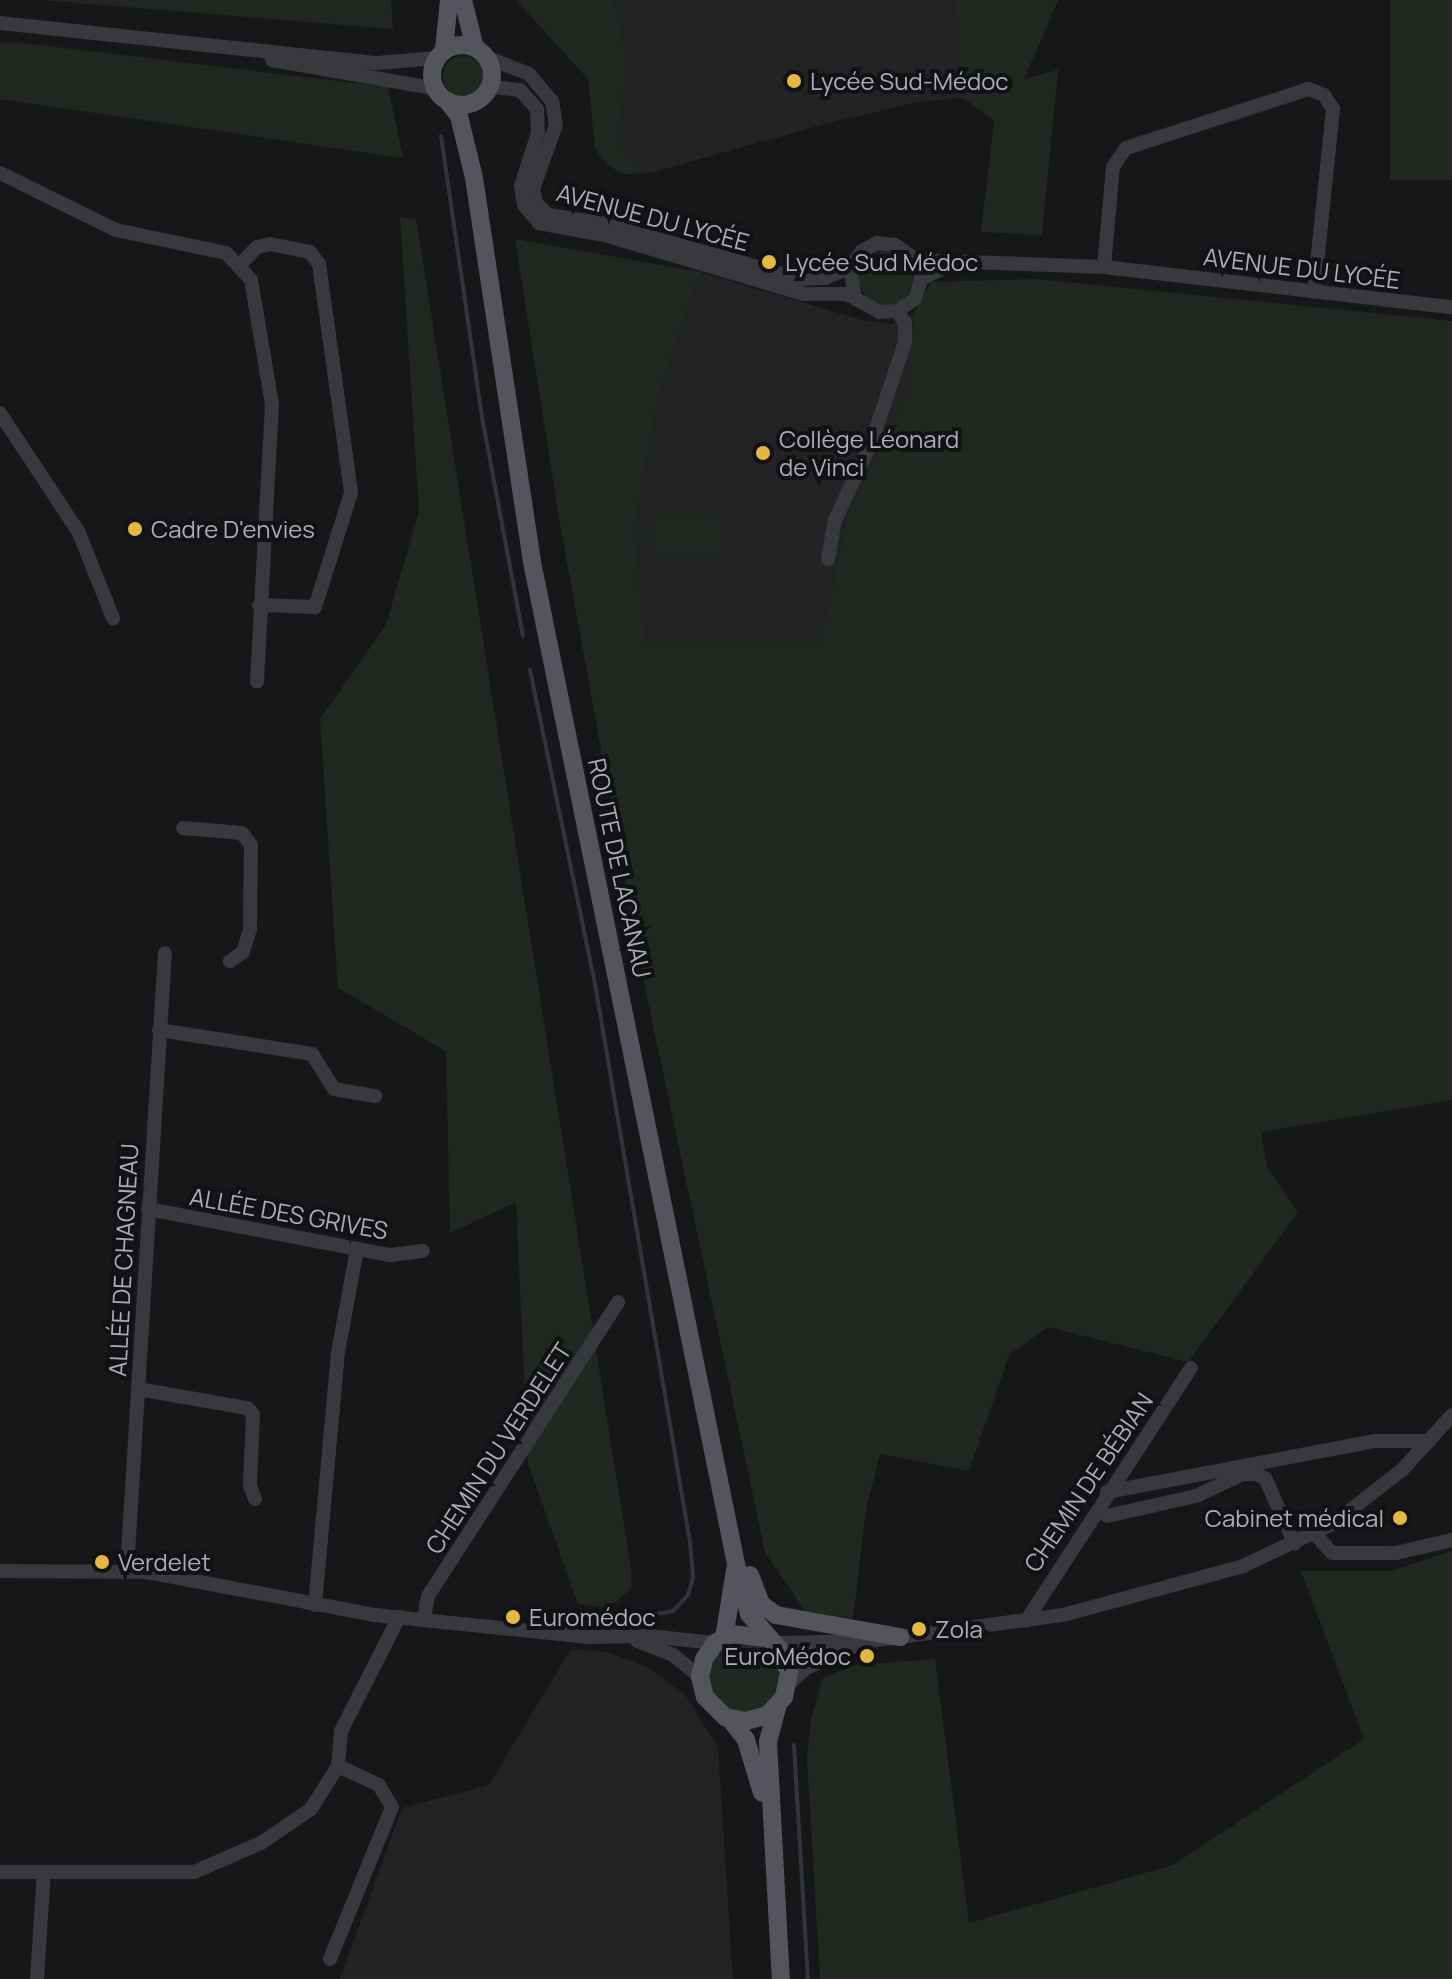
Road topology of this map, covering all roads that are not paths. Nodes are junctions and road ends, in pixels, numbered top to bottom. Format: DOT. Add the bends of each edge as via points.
graph roads {
  1 [pos="449,0"];
  2 [pos="463,0"];
  3 [pos="0,23"];
  4 [pos="229,50"];
  5 [pos="482,53"];
  6 [pos="440,54"];
  7 [pos="432,88"];
  8 [pos="485,94"];
  9 [pos="449,103"];
  10 [pos="0,173"];
  11 [pos="474,178"];
  12 [pos="916,260"];
  13 [pos="956,262"];
  14 [pos="241,264"];
  15 [pos="850,267"];
  16 [pos="1104,267"];
  17 [pos="921,279"];
  18 [pos="1314,292"];
  19 [pos="855,297"];
  20 [pos="1452,307"];
  21 [pos="897,311"];
  22 [pos="0,415"];
  23 [pos="828,559"];
  24 [pos="259,605"];
  25 [pos="113,618"];
  26 [pos="257,682"];
  27 [pos="183,828"];
  28 [pos="165,953"];
  29 [pos="230,961"];
  30 [pos="159,1030"];
  31 [pos="375,1096"];
  32 [pos="148,1209"];
  33 [pos="357,1249"];
  34 [pos="423,1251"];
  35 [pos="618,1302"];
  36 [pos="1191,1368"];
  37 [pos="138,1389"];
  38 [pos="1452,1415"];
  39 [pos="1429,1441"];
  40 [pos="716,1453"];
  41 [pos="1107,1492"];
  42 [pos="255,1499"];
  43 [pos="1107,1516"];
  44 [pos="1315,1534"];
  45 [pos="1452,1540"];
  46 [pos="1295,1544"];
  47 [pos="736,1564"];
  48 [pos="127,1570"];
  49 [pos="0,1571"];
  50 [pos="315,1605"];
  51 [pos="399,1617"];
  52 [pos="424,1620"];
  53 [pos="1026,1621"];
  54 [pos="626,1637"];
  55 [pos="900,1637"];
  56 [pos="720,1640"];
  57 [pos="770,1641"];
  58 [pos="870,1641"];
  59 [pos="700,1677"];
  60 [pos="788,1685"];
  61 [pos="777,1707"];
  62 [pos="729,1718"];
  63 [pos="338,1766"];
  64 [pos="773,1843"];
  65 [pos="0,1872"];
  66 [pos="44,1872"];
  67 [pos="330,1959"];
  68 [pos="37,1979"];
  69 [pos="781,1979"];
  1 -- 6 [label="main road"];
  2 -- 5 [label="main road"];
  3 -- 4 [label="street"];
  4 -- 6 [label="street" via="395,64"];
  4 -- 7 [label="street"];
  5 -- 6 [label="main road"];
  5 -- 8 [label="main road, ROUTE DE LACANAU"];
  5 -- 15 [label="street, AVENUE DU LYCÉE" via="529,74 552,101 556,125 533,189 536,203 548,215 601,223 800,279 825,278"];
  6 -- 7 [label="main road"];
  7 -- 9 [label="main road"];
  8 -- 9 [label="main road"];
  8 -- 11 [label="main road, ROUTE DE LACANAU"];
  8 -- 19 [label="street, AVENUE DU LYCÉE" via="520,90 537,109 538,133 521,186 524,205 539,223 608,236 804,294"];
  9 -- 11 [label="main road, ROUTE DE LACANAU" via="459,116"];
  10 -- 14 [label="street" via="116,230 226,253"];
  11 -- 40 [label="main road, ROUTE DE LACANAU" via="532,562"];
  12 -- 13 [label="street, AVENUE DU LYCÉE"];
  12 -- 15 [label="street" via="903,248 877,243"];
  12 -- 17 [label="street"];
  13 -- 16 [label="street, AVENUE DU LYCÉE"];
  13 -- 17 [label="street, AVENUE DU LYCÉE"];
  14 -- 24 [label="street" via="251,280 272,404"];
  14 -- 24 [label="street" via="257,247 270,244 310,252 319,264 351,493 315,607"];
  15 -- 19 [label="street"];
  16 -- 18 [label="street, AVENUE DU LYCÉE"];
  16 -- 18 [label="street" via="1113,167 1126,148 1309,89 1324,95 1333,109"];
  17 -- 21 [label="street" via="915,299"];
  18 -- 20 [label="street, AVENUE DU LYCÉE"];
  19 -- 21 [label="street" via="879,312"];
  21 -- 23 [label="street" via="905,323 905,342 872,441 835,520"];
  22 -- 25 [label="street" via="79,533"];
  24 -- 26 [label="street"];
  27 -- 29 [label="street" via="242,833 251,845 250,929 243,952"];
  28 -- 30 [label="street, ALLÉE DE CHAGNEAU"];
  30 -- 31 [label="street" via="312,1054 334,1089"];
  30 -- 32 [label="street, ALLÉE DE CHAGNEAU"];
  32 -- 33 [label="street, ALLÉE DES GRIVES"];
  32 -- 37 [label="street, ALLÉE DE CHAGNEAU"];
  33 -- 34 [label="street, ALLÉE DES GRIVES" via="390,1255"];
  33 -- 50 [label="street" via="338,1352"];
  35 -- 52 [label="street, CHEMIN DU VERDELET" via="428,1596"];
  36 -- 41 [label="street, CHEMIN DE BÉBIAN"];
  37 -- 42 [label="street" via="247,1408 253,1414 250,1486"];
  37 -- 48 [label="street, ALLÉE DE CHAGNEAU"];
  38 -- 39 [label="street"];
  39 -- 41 [label="street" via="1374,1441"];
  39 -- 44 [label="street" via="1403,1469"];
  40 -- 47 [label="main road, ROUTE DE LACANAU"];
  40 -- 55 [label="main road" via="761,1604 786,1618"];
  41 -- 53 [label="street, CHEMIN DE BÉBIAN"];
  43 -- 46 [label="street" via="1196,1496 1243,1474 1255,1474 1265,1478"];
  44 -- 45 [label="street" via="1332,1553 1396,1553"];
  44 -- 46 [label="street"];
  46 -- 53 [label="street" via="1229,1570 1104,1606"];
  47 -- 56 [label="main road, ROUTE DE LACANAU"];
  47 -- 57 [label="main road, ROUTE DE LACANAU" via="749,1614"];
  48 -- 49 [label="street"];
  48 -- 50 [label="street"];
  50 -- 51 [label="street"];
  51 -- 52 [label="street"];
  51 -- 63 [label="street" via="341,1731"];
  52 -- 54 [label="street"];
  53 -- 55 [label="street"];
  54 -- 56 [label="street"];
  54 -- 59 [label="street" via="673,1655"];
  55 -- 58 [label="street"];
  56 -- 57 [label="main road" via="745,1632"];
  56 -- 59 [label="main road, ROUTE DE LACANAU"];
  57 -- 58 [label="street"];
  57 -- 60 [label="main road, ROUTE DE LACANAU" via="786,1660"];
  58 -- 60 [label="street" via="823,1657"];
  59 -- 62 [label="main road" via="712,1707"];
  60 -- 61 [label="main road"];
  61 -- 62 [label="main road" via="757,1720"];
  61 -- 64 [label="main road" via="768,1742"];
  62 -- 64 [label="main road" via="753,1757"];
  63 -- 66 [label="street" via="311,1809 217,1866 164,1874"];
  63 -- 67 [label="street" via="379,1785 392,1807"];
  64 -- 69 [label="main road"];
  65 -- 66 [label="street"];
  66 -- 68 [label="street"];
}
